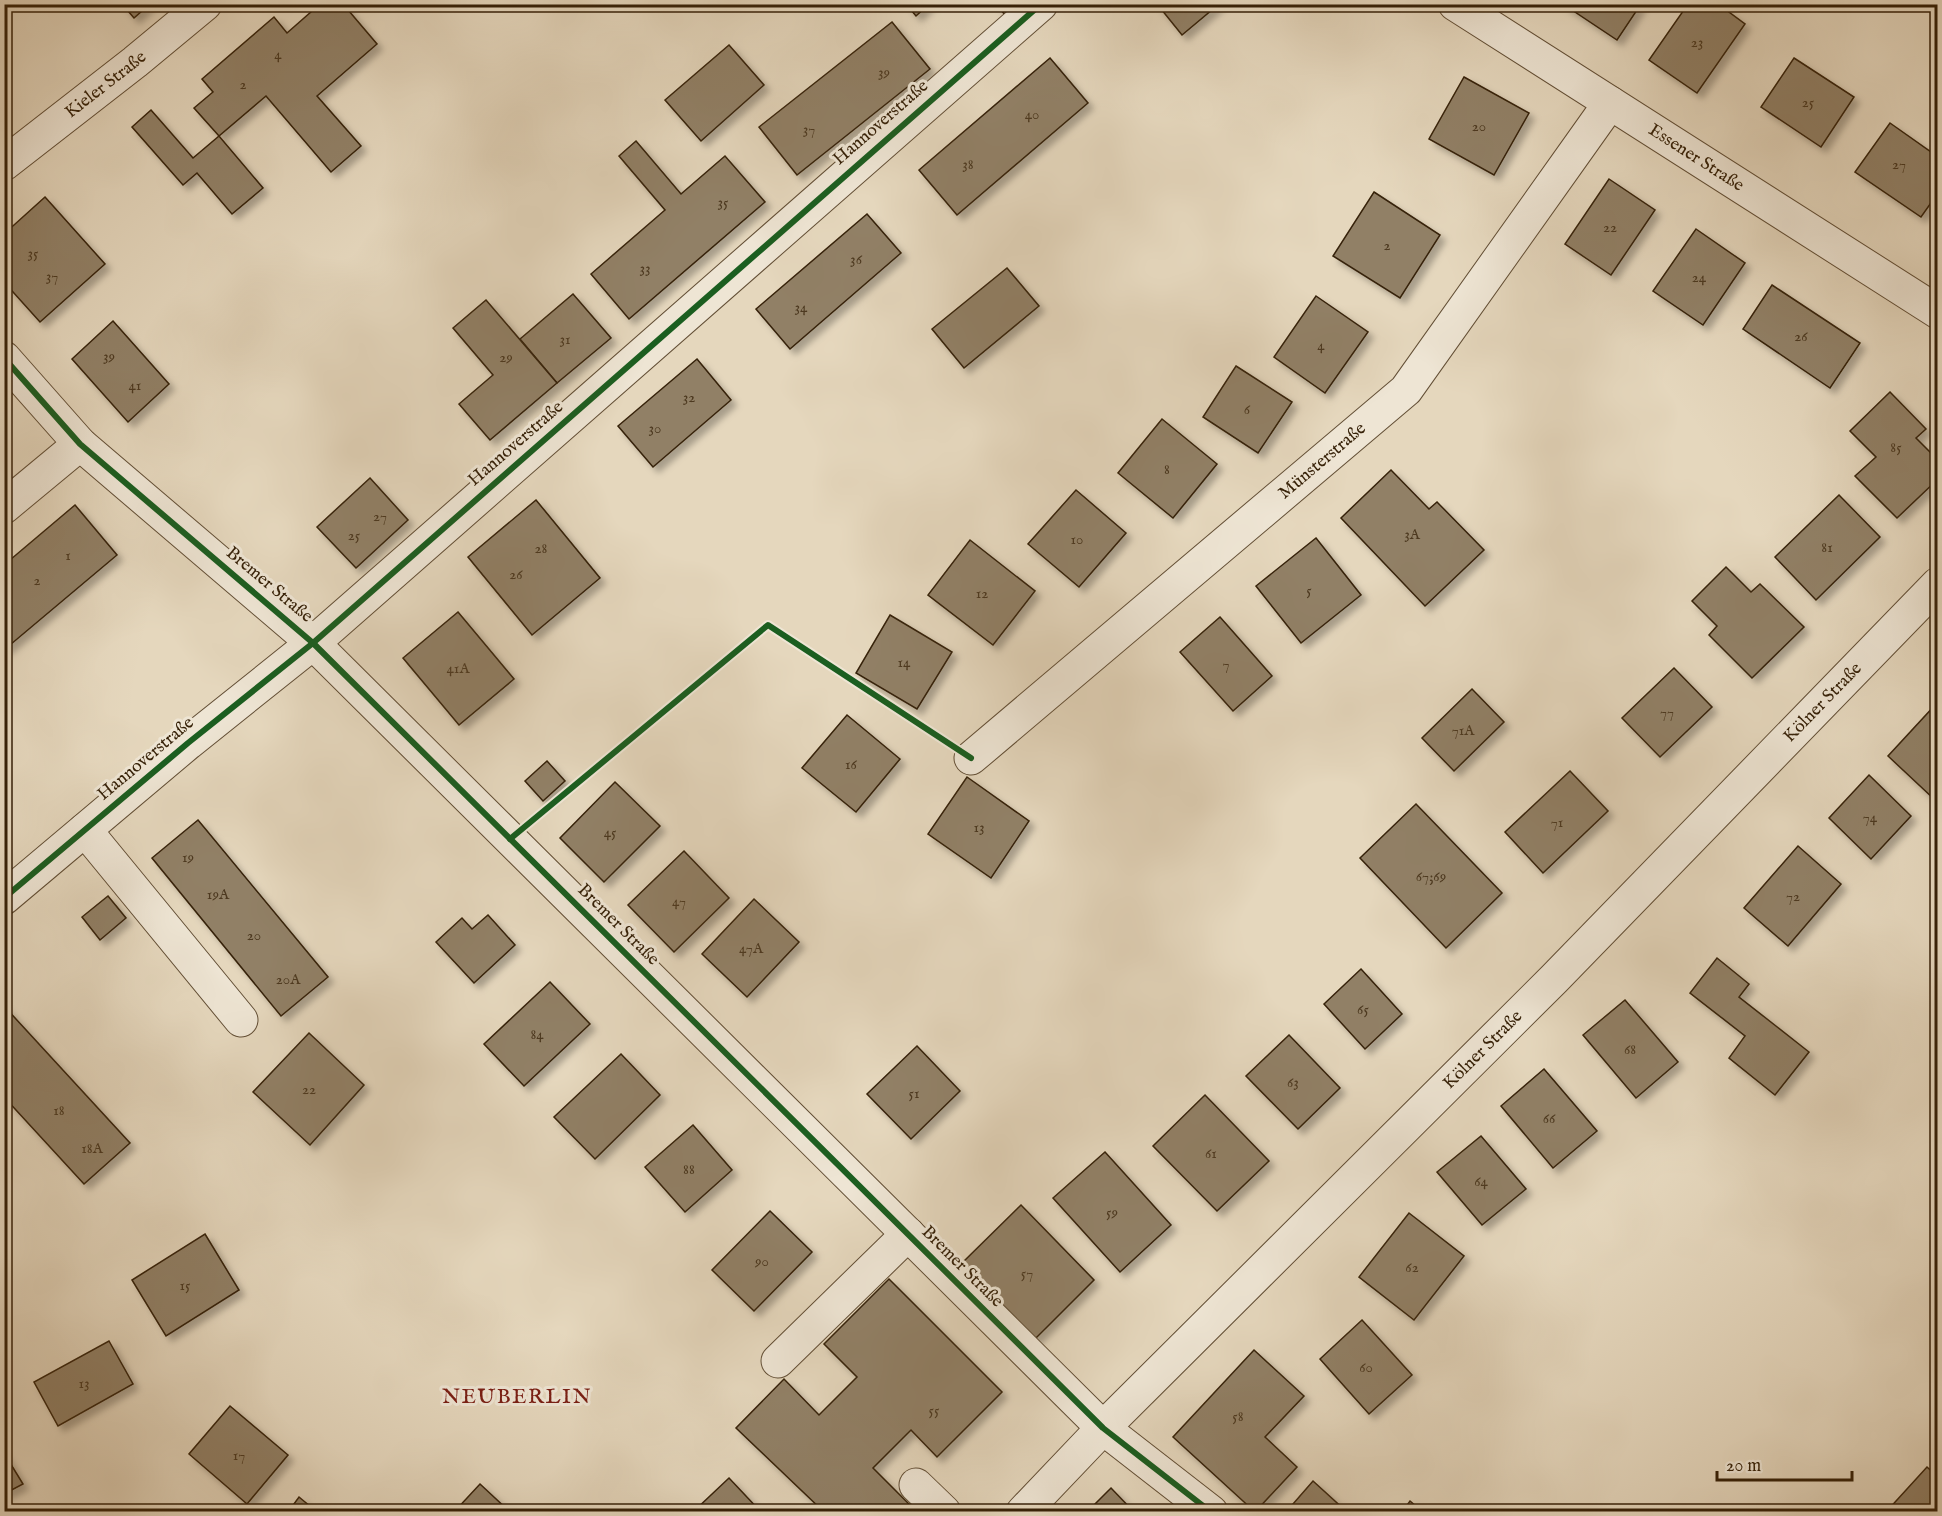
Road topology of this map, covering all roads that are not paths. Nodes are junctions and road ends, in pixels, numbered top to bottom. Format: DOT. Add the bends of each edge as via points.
graph roads {
  1 [pos="205,4"];
  2 [pos="1041,4"];
  3 [pos="1455,4"];
  4 [pos="1610,103"];
  5 [pos="4,164"];
  6 [pos="1938,312"];
  7 [pos="4,358"];
  8 [pos="80,444"];
  9 [pos="4,507"];
  10 [pos="1938,584"];
  11 [pos="313,643"];
  12 [pos="971,758"];
  13 [pos="86,830"];
  14 [pos="4,898"];
  15 [pos="241,1020"];
  16 [pos="908,1234"];
  17 [pos="778,1361"];
  18 [pos="1103,1428"];
  19 [pos="916,1485"];
  20 [pos="944,1512"];
  21 [pos="1023,1512"];
  22 [pos="1211,1512"];
  1 -- 5 [label="street, Kieler Straße"];
  2 -- 11 [label="street, Hannoverstraße"];
  3 -- 4 [label="street, Essener Straße"];
  4 -- 6 [label="street, Essener Straße"];
  4 -- 12 [label="street, Münsterstraße" via="1406,390"];
  7 -- 8 [label="street, Bremer Straße"];
  8 -- 9 [label="street"];
  8 -- 11 [label="street, Bremer Straße"];
  10 -- 18 [label="street, Kölner Straße" via="1554,979"];
  11 -- 13 [label="street, Hannoverstraße"];
  11 -- 16 [label="street, Bremer Straße"];
  13 -- 14 [label="street, Hannoverstraße"];
  13 -- 15 [label="street"];
  16 -- 17 [label="street"];
  16 -- 18 [label="street, Bremer Straße"];
  18 -- 21 [label="street, Kölner Straße"];
  18 -- 22 [label="street, Bremer Straße"];
  19 -- 20 [label="street"];
}
